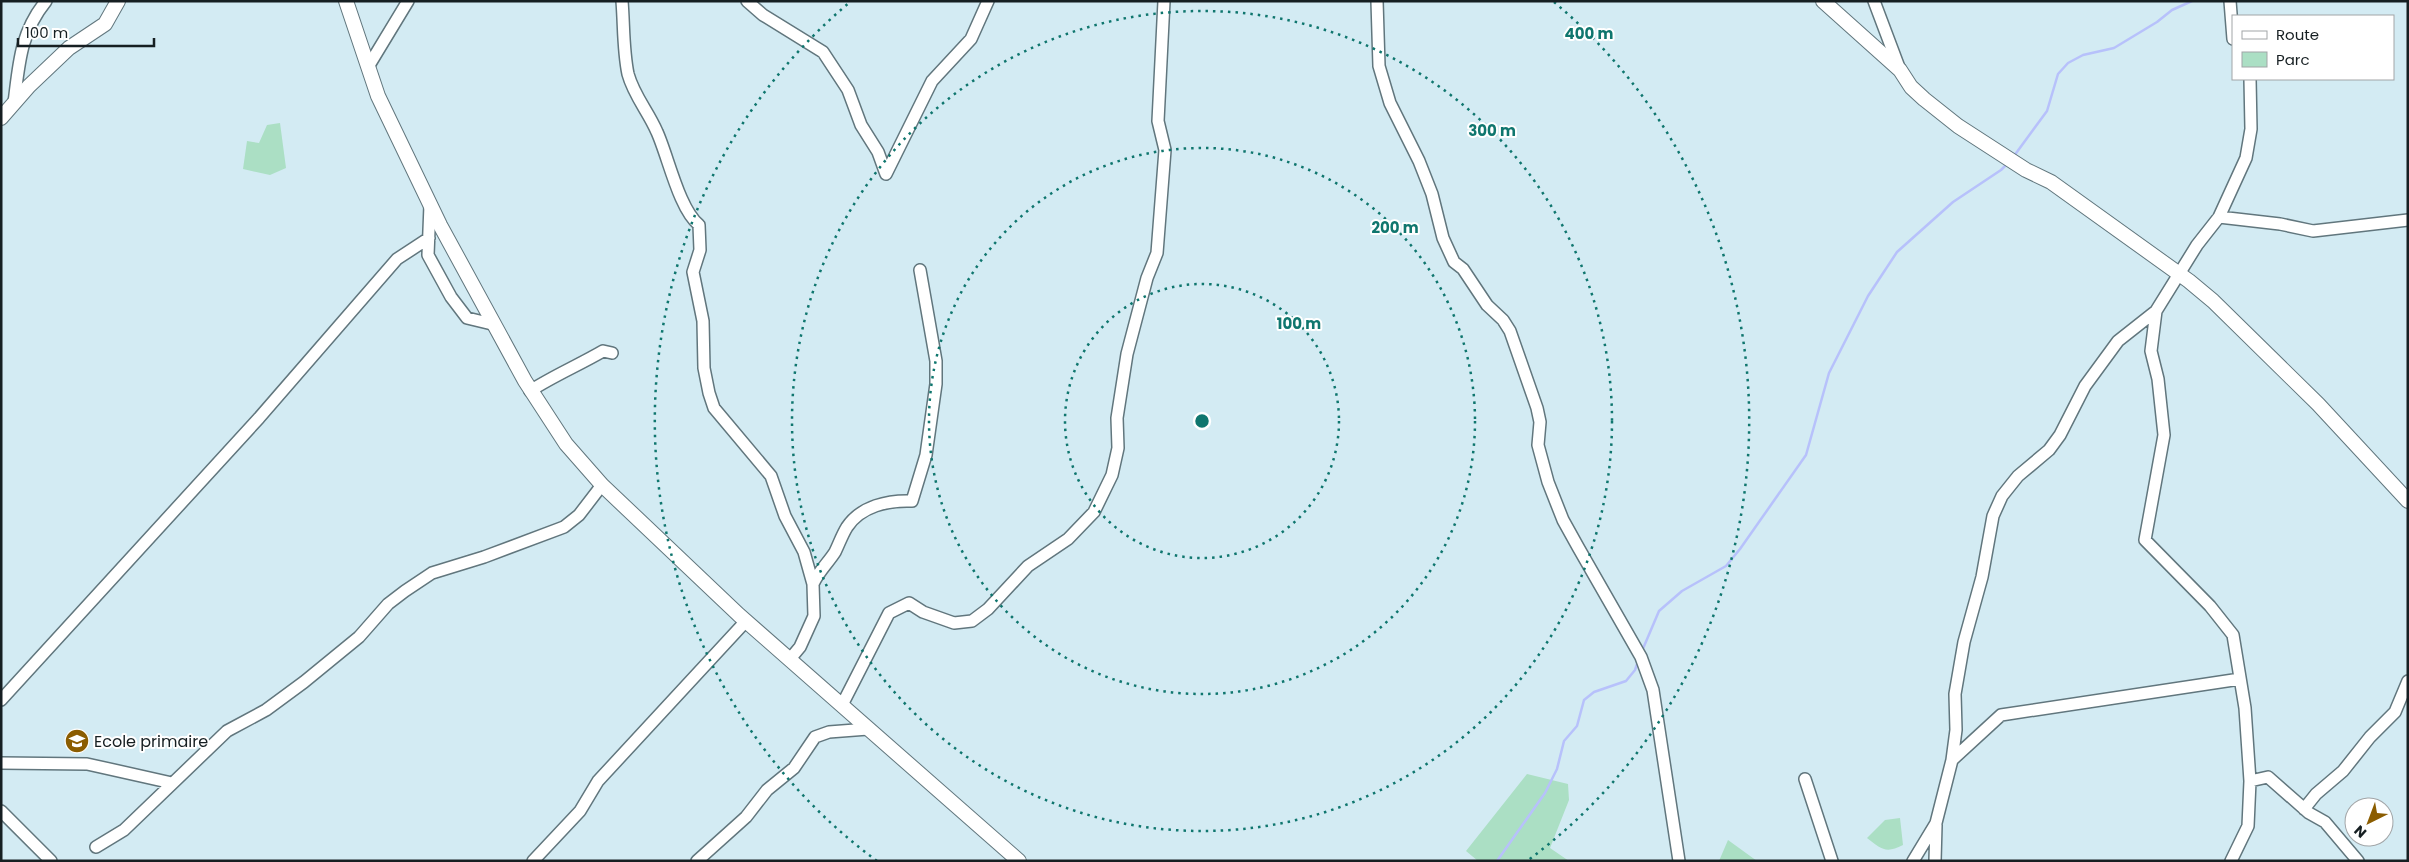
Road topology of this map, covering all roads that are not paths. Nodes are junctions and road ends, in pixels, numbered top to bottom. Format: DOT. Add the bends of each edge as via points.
graph roads {
  1 [pos="46,1"];
  2 [pos="118,1"];
  3 [pos="346,1"];
  4 [pos="408,1"];
  5 [pos="622,1"];
  6 [pos="747,1"];
  7 [pos="988,1"];
  8 [pos="1164,1"];
  9 [pos="1377,1"];
  10 [pos="1823,1"];
  11 [pos="1874,1"];
  12 [pos="2230,1"];
  13 [pos="2232,26"];
  14 [pos="368,68"];
  15 [pos="1900,70"];
  16 [pos="2250,80"];
  17 [pos="14,103"];
  18 [pos="1,118"];
  19 [pos="430,205"];
  20 [pos="2219,216"];
  21 [pos="2408,220"];
  22 [pos="429,238"];
  23 [pos="920,270"];
  24 [pos="2179,274"];
  25 [pos="2156,311"];
  26 [pos="492,324"];
  27 [pos="612,353"];
  28 [pos="530,391"];
  29 [pos="602,484"];
  30 [pos="2408,501"];
  31 [pos="813,584"];
  32 [pos="746,621"];
  33 [pos="790,659"];
  34 [pos="2240,679"];
  35 [pos="2408,681"];
  36 [pos="1,700"];
  37 [pos="842,705"];
  38 [pos="868,729"];
  39 [pos="1952,760"];
  40 [pos="1,763"];
  41 [pos="1805,779"];
  42 [pos="2250,781"];
  43 [pos="172,783"];
  44 [pos="2304,809"];
  45 [pos="1,811"];
  46 [pos="1936,823"];
  47 [pos="96,848"];
  48 [pos="51,861"];
  49 [pos="533,861"];
  50 [pos="697,861"];
  51 [pos="1019,861"];
  52 [pos="1679,861"];
  53 [pos="1832,861"];
  54 [pos="1912,861"];
  55 [pos="1935,861"];
  56 [pos="2231,861"];
  57 [pos="2358,861"];
  1 -- 17 [label="street" via="31,22 22,43"];
  2 -- 17 [label="street" via="105,24 69,48"];
  3 -- 14 [label="street"];
  4 -- 14 [label="street"];
  5 -- 31 [label="street" via="632,87 656,130 692,220 698,225 700,250 693,272 703,321 705,381 714,408 772,476 785,516 804,552"];
  6 -- 7 [label="street" via="763,15 824,52 848,90 861,125 878,152 886,174 932,82 971,39"];
  8 -- 37 [label="street" via="1158,121 1164,150 1157,253 1127,354 1117,418 1118,448 1112,475 1094,512 1068,539 1028,566 988,609 972,621 954,623 923,612 909,603 889,613"];
  9 -- 52 [label="street" via="1379,66 1390,103 1432,194 1443,238 1454,262 1463,269 1487,305 1510,331 1540,422 1538,445 1548,482 1574,541 1641,657 1653,690"];
  10 -- 15 [label="street"];
  11 -- 15 [label="street"];
  12 -- 13 [label="street"];
  14 -- 19 [label="street" via="399,144"];
  15 -- 24 [label="street" via="1911,87 1958,126 2066,192"];
  16 -- 20 [label="street" via="2251,129 2246,158"];
  17 -- 18 [label="street"];
  19 -- 22 [label="street"];
  19 -- 26 [label="street"];
  20 -- 21 [label="street" via="2314,232"];
  20 -- 24 [label="street"];
  22 -- 26 [label="street" via="428,255 451,297 467,318"];
  22 -- 36 [label="street" via="397,259 258,418"];
  23 -- 31 [label="street" via="936,361 936,384 926,455 912,500 877,505 860,513 848,526"];
  24 -- 25 [label="street"];
  24 -- 30 [label="street" via="2213,301 2318,404"];
  25 -- 34 [label="street" via="2150,351 2158,379 2164,435 2145,540 2210,606 2233,635"];
  25 -- 39 [label="street" via="2118,341 2085,386 2060,435 2002,496 1993,516 1982,577 1964,642 1955,694 1956,730"];
  26 -- 28 [label="street"];
  27 -- 28 [label="street" via="603,351"];
  28 -- 29 [label="street" via="566,444"];
  29 -- 32 [label="street"];
  29 -- 43 [label="street" via="579,515 564,527 432,573 405,591 388,604 358,637 266,710 227,731"];
  31 -- 33 [label="street" via="814,616 800,647"];
  32 -- 33 [label="street"];
  32 -- 49 [label="street" via="598,781 580,812"];
  33 -- 37 [label="street"];
  34 -- 39 [label="street" via="2001,715"];
  34 -- 42 [label="street"];
  35 -- 44 [label="street" via="2394,712 2343,771"];
  37 -- 38 [label="street"];
  38 -- 50 [label="street" via="829,732 815,737 794,768 767,790 746,817"];
  38 -- 51 [label="street"];
  39 -- 46 [label="street"];
  40 -- 43 [label="street" via="88,764"];
  41 -- 53 [label="street"];
  42 -- 44 [label="street" via="2268,777"];
  42 -- 56 [label="street" via="2248,826"];
  43 -- 47 [label="street" via="124,830"];
  44 -- 57 [label="street" via="2325,822"];
  45 -- 48 [label="street"];
  46 -- 54 [label="street"];
  46 -- 55 [label="street"];
}
